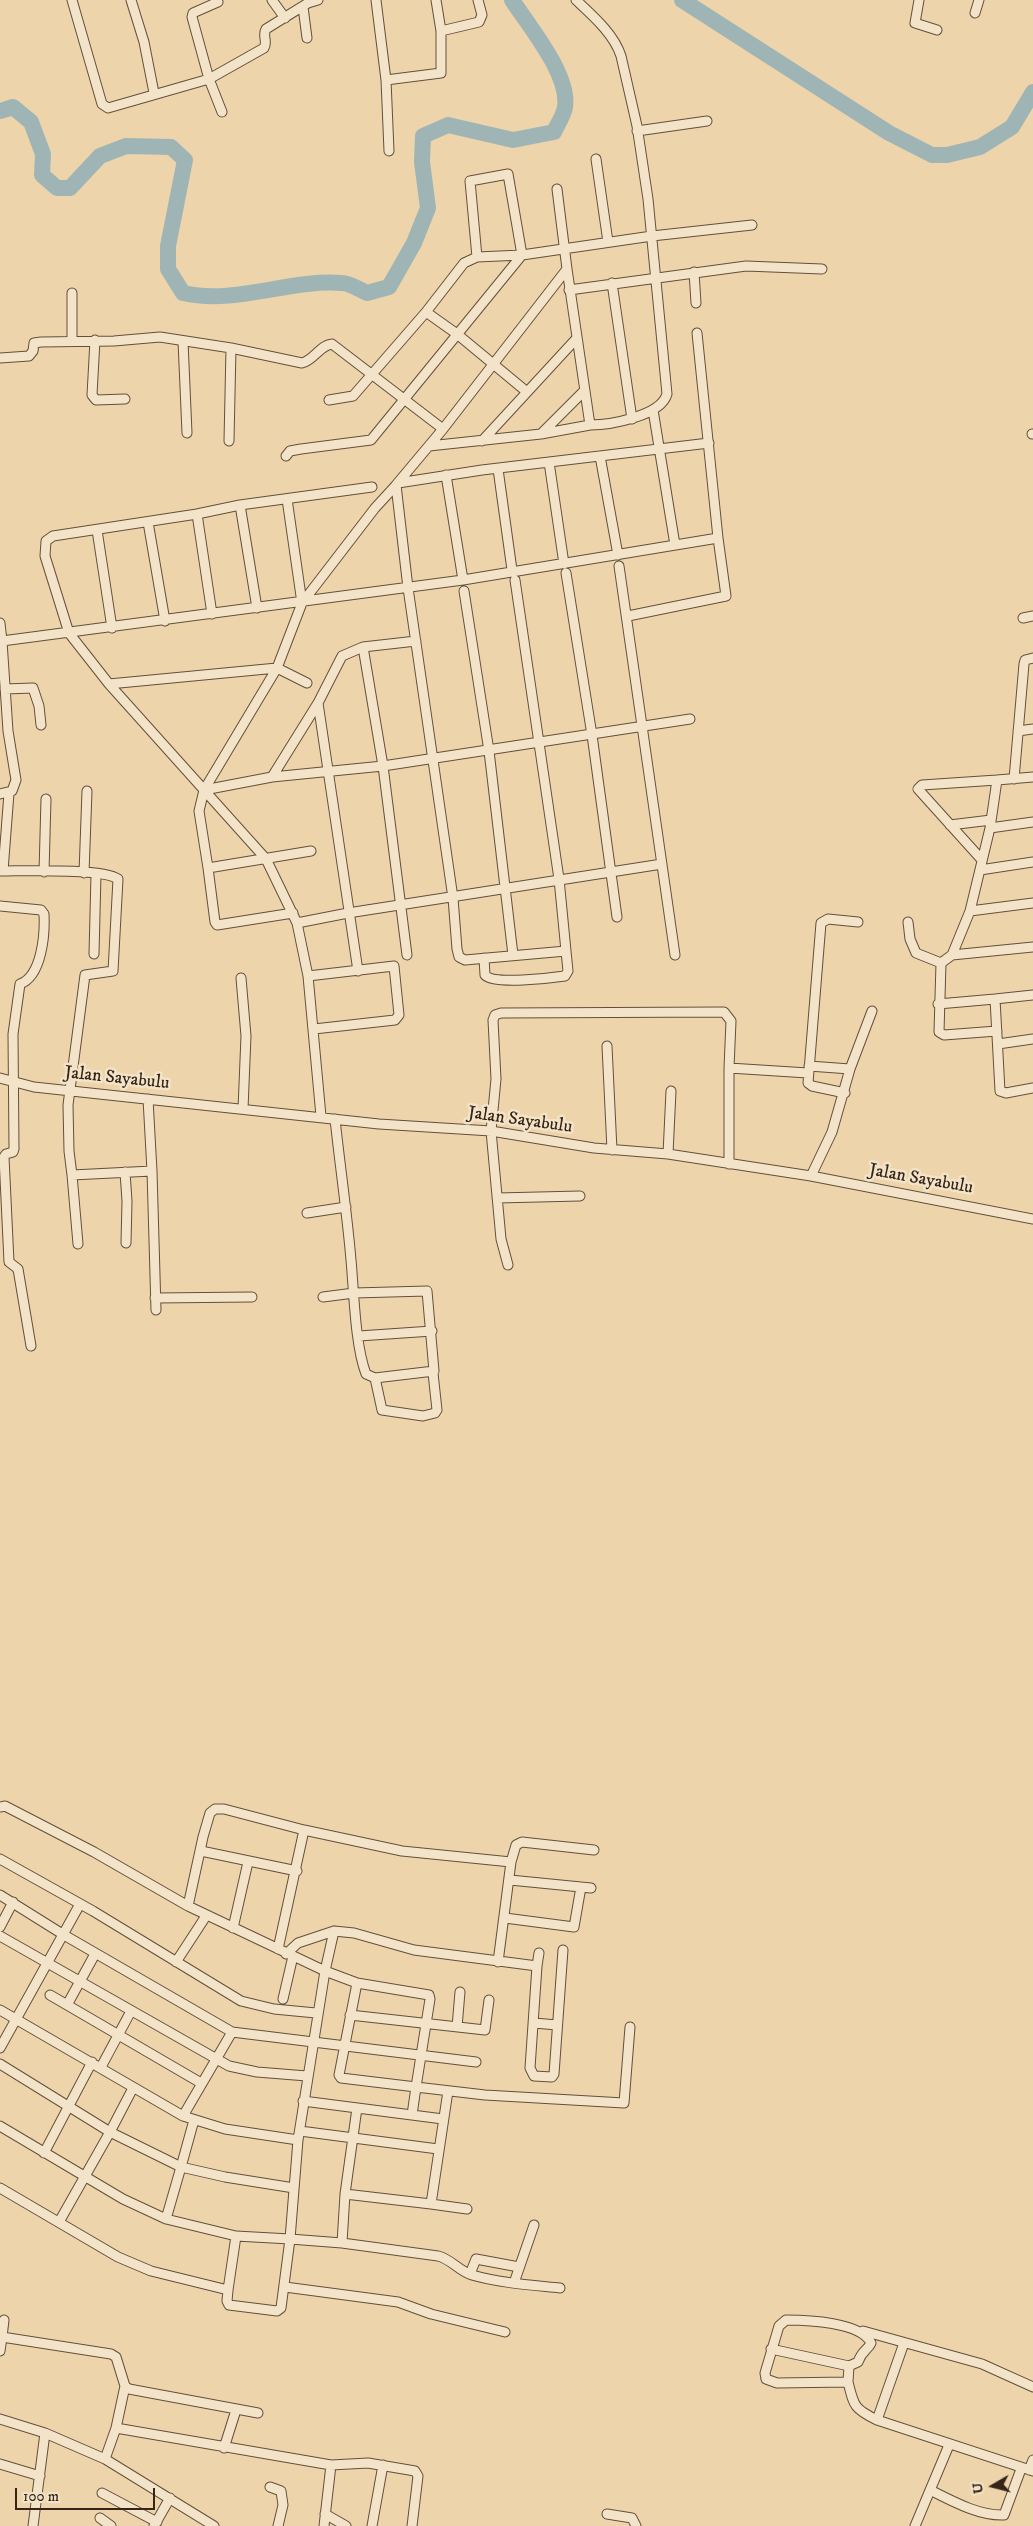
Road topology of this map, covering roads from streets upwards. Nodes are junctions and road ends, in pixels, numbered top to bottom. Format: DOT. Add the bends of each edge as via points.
graph roads {
  1 [pos="72,0"];
  2 [pos="131,0"];
  3 [pos="272,0"];
  4 [pos="318,0"];
  5 [pos="376,0"];
  6 [pos="436,0"];
  7 [pos="478,0"];
  8 [pos="576,0"];
  9 [pos="919,0"];
  10 [pos="979,0"];
  11 [pos="218,2"];
  12 [pos="302,7"];
  13 [pos="975,13"];
  14 [pos="285,18"];
  15 [pos="937,30"];
  16 [pos="441,31"];
  17 [pos="307,38"];
  18 [pos="209,79"];
  19 [pos="386,80"];
  20 [pos="154,93"];
  21 [pos="222,112"];
  22 [pos="706,121"];
  23 [pos="638,131"];
  24 [pos="390,151"];
  25 [pos="596,159"];
  26 [pos="557,189"];
  27 [pos="752,225"];
  28 [pos="652,236"];
  29 [pos="608,242"];
  30 [pos="564,248"];
  31 [pos="522,255"];
  32 [pos="477,257"];
  33 [pos="567,269"];
  34 [pos="822,269"];
  35 [pos="694,272"];
  36 [pos="656,278"];
  37 [pos="612,283"];
  38 [pos="569,290"];
  39 [pos="72,293"];
  40 [pos="696,303"];
  41 [pos="426,312"];
  42 [pos="697,332"];
  43 [pos="457,334"];
  44 [pos="576,339"];
  45 [pos="95,340"];
  46 [pos="72,341"];
  47 [pos="183,342"];
  48 [pos="231,348"];
  49 [pos="0,358"];
  50 [pos="492,363"];
  51 [pos="372,373"];
  52 [pos="527,392"];
  53 [pos="583,392"];
  54 [pos="125,399"];
  55 [pos="405,399"];
  56 [pos="328,400"];
  57 [pos="653,410"];
  58 [pos="632,418"];
  59 [pos="590,425"];
  60 [pos="442,429"];
  61 [pos="187,433"];
  62 [pos="541,434"];
  63 [pos="229,441"];
  64 [pos="482,442"];
  65 [pos="709,443"];
  66 [pos="429,446"];
  67 [pos="659,449"];
  68 [pos="286,456"];
  69 [pos="600,456"];
  70 [pos="549,462"];
  71 [pos="498,469"];
  72 [pos="446,475"];
  73 [pos="398,483"];
  74 [pos="372,487"];
  75 [pos="287,499"];
  76 [pos="240,505"];
  77 [pos="198,514"];
  78 [pos="148,522"];
  79 [pos="97,530"];
  80 [pos="718,538"];
  81 [pos="675,545"];
  82 [pos="618,555"];
  83 [pos="564,564"];
  84 [pos="619,566"];
  85 [pos="512,570"];
  86 [pos="566,573"];
  87 [pos="463,580"];
  88 [pos="515,580"];
  89 [pos="408,588"];
  90 [pos="464,590"];
  91 [pos="302,603"];
  92 [pos="257,608"];
  93 [pos="212,614"];
  94 [pos="628,616"];
  95 [pos="165,621"];
  96 [pos="0,623"];
  97 [pos="112,628"];
  98 [pos="69,633"];
  99 [pos="1,641"];
  100 [pos="416,641"];
  101 [pos="363,647"];
  102 [pos="1033,658"];
  103 [pos="277,668"];
  104 [pos="307,683"];
  105 [pos="109,684"];
  106 [pos="1033,688"];
  107 [pos="5,689"];
  108 [pos="1022,690"];
  109 [pos="318,702"];
  110 [pos="690,719"];
  111 [pos="41,725"];
  112 [pos="643,726"];
  113 [pos="1033,729"];
  114 [pos="1018,731"];
  115 [pos="592,734"];
  116 [pos="539,741"];
  117 [pos="489,751"];
  118 [pos="434,758"];
  119 [pos="382,766"];
  120 [pos="327,772"];
  121 [pos="1033,777"];
  122 [pos="272,778"];
  123 [pos="1014,779"];
  124 [pos="997,780"];
  125 [pos="204,790"];
  126 [pos="88,791"];
  127 [pos="5,793"];
  128 [pos="46,799"];
  129 [pos="1033,822"];
  130 [pos="990,824"];
  131 [pos="950,825"];
  132 [pos="311,851"];
  133 [pos="266,859"];
  134 [pos="982,860"];
  135 [pos="1033,862"];
  136 [pos="662,864"];
  137 [pos="208,868"];
  138 [pos="980,870"];
  139 [pos="1,871"];
  140 [pos="44,872"];
  141 [pos="84,873"];
  142 [pos="611,873"];
  143 [pos="96,874"];
  144 [pos="559,879"];
  145 [pos="506,888"];
  146 [pos="453,898"];
  147 [pos="1033,904"];
  148 [pos="0,906"];
  149 [pos="401,906"];
  150 [pos="970,911"];
  151 [pos="348,912"];
  152 [pos="293,913"];
  153 [pos="617,917"];
  154 [pos="858,922"];
  155 [pos="908,922"];
  156 [pos="297,923"];
  157 [pos="1033,947"];
  158 [pos="566,951"];
  159 [pos="94,954"];
  160 [pos="407,955"];
  161 [pos="514,955"];
  162 [pos="676,955"];
  163 [pos="952,955"];
  164 [pos="484,958"];
  165 [pos="942,964"];
  166 [pos="358,971"];
  167 [pos="308,976"];
  168 [pos="241,978"];
  169 [pos="1033,995"];
  170 [pos="996,999"];
  171 [pos="938,1004"];
  172 [pos="872,1011"];
  173 [pos="314,1029"];
  174 [pos="997,1031"];
  175 [pos="1033,1039"];
  176 [pos="998,1044"];
  177 [pos="607,1046"];
  178 [pos="729,1068"];
  179 [pos="809,1069"];
  180 [pos="850,1070"];
  181 [pos="0,1078"];
  182 [pos="14,1082"];
  183 [pos="1033,1088"];
  184 [pos="70,1091"];
  185 [pos="671,1091"];
  186 [pos="845,1092"];
  187 [pos="148,1099"];
  188 [pos="243,1108"];
  189 [pos="321,1116"];
  190 [pos="335,1119"];
  191 [pos="491,1132"];
  192 [pos="612,1150"];
  193 [pos="668,1154"];
  194 [pos="730,1164"];
  195 [pos="152,1170"];
  196 [pos="125,1172"];
  197 [pos="72,1175"];
  198 [pos="811,1176"];
  199 [pos="580,1196"];
  200 [pos="497,1198"];
  201 [pos="346,1207"];
  202 [pos="307,1213"];
  203 [pos="1033,1219"];
  204 [pos="126,1243"];
  205 [pos="78,1244"];
  206 [pos="508,1265"];
  207 [pos="354,1293"];
  208 [pos="252,1297"];
  209 [pos="323,1297"];
  210 [pos="155,1298"];
  211 [pos="156,1310"];
  212 [pos="432,1331"];
  213 [pos="359,1336"];
  214 [pos="31,1346"];
  215 [pos="433,1373"];
  216 [pos="375,1378"];
  217 [pos="0,1807"];
  218 [pos="304,1830"];
  219 [pos="594,1850"];
  220 [pos="201,1851"];
  221 [pos="0,1859"];
  222 [pos="248,1862"];
  223 [pos="512,1862"];
  224 [pos="297,1870"];
  225 [pos="510,1880"];
  226 [pos="581,1887"];
  227 [pos="591,1888"];
  228 [pos="0,1896"];
  229 [pos="13,1902"];
  230 [pos="80,1904"];
  231 [pos="188,1906"];
  232 [pos="206,1916"];
  233 [pos="505,1918"];
  234 [pos="0,1927"];
  235 [pos="234,1928"];
  236 [pos="334,1931"];
  237 [pos="64,1935"];
  238 [pos="0,1936"];
  239 [pos="278,1948"];
  240 [pos="563,1950"];
  241 [pos="539,1953"];
  242 [pos="96,1954"];
  243 [pos="290,1955"];
  244 [pos="176,1962"];
  245 [pos="498,1962"];
  246 [pos="48,1964"];
  247 [pos="537,1966"];
  248 [pos="325,1971"];
  249 [pos="80,1982"];
  250 [pos="357,1983"];
  251 [pos="460,1992"];
  252 [pos="50,1995"];
  253 [pos="283,1999"];
  254 [pos="489,2000"];
  255 [pos="67,2005"];
  256 [pos="0,2010"];
  257 [pos="131,2011"];
  258 [pos="316,2013"];
  259 [pos="350,2015"];
  260 [pos="16,2020"];
  261 [pos="426,2023"];
  262 [pos="534,2023"];
  263 [pos="557,2025"];
  264 [pos="457,2026"];
  265 [pos="630,2028"];
  266 [pos="232,2032"];
  267 [pos="118,2036"];
  268 [pos="313,2042"];
  269 [pos="345,2045"];
  270 [pos="0,2048"];
  271 [pos="422,2055"];
  272 [pos="216,2060"];
  273 [pos="92,2062"];
  274 [pos="476,2062"];
  275 [pos="0,2064"];
  276 [pos="102,2067"];
  277 [pos="307,2076"];
  278 [pos="201,2083"];
  279 [pos="416,2087"];
  280 [pos="133,2088"];
  281 [pos="448,2091"];
  282 [pos="303,2101"];
  283 [pos="70,2106"];
  284 [pos="357,2108"];
  285 [pos="412,2115"];
  286 [pos="182,2116"];
  287 [pos="443,2119"];
  288 [pos="194,2120"];
  289 [pos="0,2126"];
  290 [pos="110,2132"];
  291 [pos="299,2135"];
  292 [pos="352,2138"];
  293 [pos="438,2149"];
  294 [pos="44,2153"];
  295 [pos="181,2167"];
  296 [pos="85,2177"];
  297 [pos="0,2188"];
  298 [pos="294,2188"];
  299 [pos="346,2194"];
  300 [pos="431,2204"];
  301 [pos="467,2209"];
  302 [pos="166,2219"];
  303 [pos="59,2222"];
  304 [pos="534,2225"];
  305 [pos="236,2236"];
  306 [pos="290,2238"];
  307 [pos="342,2243"];
  308 [pos="519,2267"];
  309 [pos="470,2274"];
  310 [pos="514,2283"];
  311 [pos="285,2287"];
  312 [pos="560,2288"];
  313 [pos="228,2290"];
  314 [pos="4,2320"];
  315 [pos="851,2326"];
  316 [pos="504,2332"];
  317 [pos="2,2337"];
  318 [pos="904,2343"];
  319 [pos="771,2349"];
  320 [pos="0,2351"];
  321 [pos="849,2366"];
  322 [pos="848,2382"];
  323 [pos="125,2386"];
  324 [pos="1033,2387"];
  325 [pos="236,2410"];
  326 [pos="258,2413"];
  327 [pos="0,2420"];
  328 [pos="876,2420"];
  329 [pos="116,2428"];
  330 [pos="45,2433"];
  331 [pos="949,2445"];
  332 [pos="224,2448"];
  333 [pos="105,2459"];
  334 [pos="1033,2460"];
  335 [pos="0,2464"];
  336 [pos="331,2464"];
  337 [pos="383,2465"];
  338 [pos="1028,2470"];
  339 [pos="40,2476"];
  340 [pos="270,2487"];
  341 [pos="930,2490"];
  342 [pos="102,2493"];
  343 [pos="170,2498"];
  344 [pos="325,2514"];
  345 [pos="607,2514"];
  346 [pos="100,2518"];
  347 [pos="156,2524"];
  348 [pos="33,2526"];
  349 [pos="111,2526"];
  350 [pos="214,2526"];
  351 [pos="278,2526"];
  352 [pos="324,2526"];
  353 [pos="346,2526"];
  354 [pos="372,2526"];
  355 [pos="412,2526"];
  356 [pos="636,2526"];
  357 [pos="915,2526"];
  1 -- 20 [label="street" via="104,107"];
  2 -- 20 [label="street" via="144,42"];
  3 -- 14 [label="street"];
  4 -- 12 [label="street"];
  5 -- 19 [label="street"];
  6 -- 16 [label="street"];
  7 -- 16 [label="street" via="482,15 480,22"];
  8 -- 23 [label="street" via="619,48"];
  9 -- 15 [label="street" via="915,23"];
  10 -- 13 [label="street"];
  11 -- 18 [label="street" via="192,14"];
  12 -- 14 [label="street"];
  12 -- 17 [label="street"];
  14 -- 18 [label="street" via="265,30 264,48"];
  16 -- 19 [label="street" via="440,73"];
  18 -- 20 [label="street"];
  18 -- 21 [label="street"];
  19 -- 24 [label="street"];
  22 -- 23 [label="street"];
  23 -- 28 [label="street"];
  25 -- 29 [label="street"];
  26 -- 30 [label="street"];
  27 -- 28 [label="street"];
  28 -- 29 [label="street"];
  28 -- 36 [label="street"];
  29 -- 30 [label="street"];
  30 -- 31 [label="street"];
  30 -- 33 [label="street"];
  31 -- 32 [label="street"];
  31 -- 32 [label="street" via="510,176 504,173 470,180"];
  31 -- 43 [label="street"];
  32 -- 41 [label="street" via="464,263"];
  33 -- 38 [label="street"];
  33 -- 50 [label="street"];
  34 -- 35 [label="street" via="761,265"];
  35 -- 36 [label="street"];
  35 -- 40 [label="street"];
  36 -- 37 [label="street"];
  36 -- 57 [label="street" via="667,394 664,402"];
  37 -- 38 [label="street"];
  37 -- 58 [label="street"];
  38 -- 44 [label="street"];
  39 -- 46 [label="street"];
  41 -- 43 [label="street"];
  41 -- 51 [label="street"];
  42 -- 65 [label="street"];
  43 -- 50 [label="street"];
  43 -- 55 [label="street"];
  44 -- 52 [label="street"];
  44 -- 53 [label="street"];
  45 -- 46 [label="street"];
  45 -- 47 [label="street" via="160,337"];
  45 -- 54 [label="street" via="92,395 96,400"];
  46 -- 49 [label="street" via="34,343 29,356"];
  47 -- 48 [label="street"];
  47 -- 61 [label="street"];
  48 -- 51 [label="street" via="302,363 332,344"];
  48 -- 63 [label="street"];
  50 -- 52 [label="street"];
  50 -- 60 [label="street"];
  51 -- 55 [label="street"];
  51 -- 56 [label="street" via="353,396"];
  52 -- 64 [label="street"];
  53 -- 59 [label="street"];
  53 -- 62 [label="street"];
  55 -- 60 [label="street"];
  55 -- 68 [label="street" via="372,440 290,451"];
  57 -- 58 [label="street"];
  57 -- 67 [label="street"];
  58 -- 59 [label="street"];
  59 -- 62 [label="street"];
  60 -- 66 [label="street"];
  62 -- 64 [label="street"];
  64 -- 66 [label="street"];
  65 -- 67 [label="street"];
  65 -- 80 [label="street"];
  66 -- 73 [label="street"];
  67 -- 69 [label="street"];
  67 -- 81 [label="street"];
  69 -- 70 [label="street"];
  69 -- 82 [label="street"];
  70 -- 71 [label="street"];
  70 -- 83 [label="street"];
  71 -- 72 [label="street"];
  71 -- 85 [label="street"];
  72 -- 73 [label="street"];
  72 -- 87 [label="street"];
  73 -- 89 [label="street"];
  73 -- 91 [label="street"];
  74 -- 75 [label="street"];
  75 -- 76 [label="street"];
  75 -- 91 [label="street"];
  76 -- 77 [label="street"];
  76 -- 92 [label="street"];
  77 -- 78 [label="street"];
  77 -- 93 [label="street"];
  78 -- 79 [label="street"];
  78 -- 95 [label="street"];
  79 -- 97 [label="street"];
  79 -- 98 [label="street" via="53,536 46,541 45,556"];
  80 -- 81 [label="street"];
  80 -- 94 [label="street" via="726,596"];
  81 -- 82 [label="street"];
  82 -- 83 [label="street"];
  83 -- 85 [label="street"];
  84 -- 94 [label="street"];
  85 -- 87 [label="street"];
  86 -- 115 [label="street"];
  87 -- 89 [label="street"];
  88 -- 116 [label="street"];
  89 -- 91 [label="street"];
  89 -- 100 [label="street"];
  90 -- 117 [label="street"];
  91 -- 92 [label="street"];
  91 -- 103 [label="street"];
  92 -- 93 [label="street"];
  93 -- 95 [label="street"];
  94 -- 112 [label="street"];
  95 -- 97 [label="street"];
  96 -- 99 [label="street"];
  97 -- 98 [label="street"];
  98 -- 99 [label="street"];
  98 -- 105 [label="street"];
  99 -- 107 [label="street"];
  100 -- 101 [label="street"];
  100 -- 118 [label="street"];
  101 -- 109 [label="street" via="340,658"];
  101 -- 119 [label="street"];
  102 -- 108 [label="street" via="1025,660"];
  103 -- 104 [label="street"];
  103 -- 105 [label="street"];
  103 -- 125 [label="street"];
  105 -- 125 [label="street"];
  106 -- 108 [label="street"];
  107 -- 111 [label="street" via="34,688"];
  107 -- 127 [label="street" via="16,780 15,788"];
  108 -- 114 [label="street"];
  109 -- 120 [label="street"];
  109 -- 122 [label="street"];
  110 -- 112 [label="street"];
  112 -- 115 [label="street"];
  112 -- 136 [label="street"];
  113 -- 114 [label="street"];
  114 -- 123 [label="street"];
  115 -- 116 [label="street"];
  115 -- 142 [label="street"];
  116 -- 117 [label="street"];
  116 -- 144 [label="street"];
  117 -- 118 [label="street"];
  117 -- 145 [label="street"];
  118 -- 119 [label="street"];
  118 -- 146 [label="street"];
  119 -- 120 [label="street"];
  119 -- 149 [label="street"];
  120 -- 122 [label="street"];
  120 -- 151 [label="street"];
  121 -- 123 [label="street"];
  122 -- 125 [label="street"];
  123 -- 124 [label="street"];
  124 -- 130 [label="street"];
  124 -- 131 [label="street" via="922,785 918,788 919,793"];
  125 -- 133 [label="street"];
  125 -- 137 [label="street" via="199,811"];
  126 -- 141 [label="street"];
  127 -- 139 [label="street"];
  128 -- 140 [label="street"];
  129 -- 130 [label="street"];
  130 -- 131 [label="street"];
  130 -- 134 [label="street"];
  131 -- 134 [label="street"];
  132 -- 133 [label="street"];
  133 -- 137 [label="street"];
  133 -- 152 [label="street"];
  134 -- 138 [label="street"];
  135 -- 138 [label="street"];
  136 -- 142 [label="street"];
  136 -- 162 [label="street"];
  137 -- 152 [label="street" via="217,924"];
  138 -- 150 [label="street"];
  139 -- 140 [label="street"];
  140 -- 141 [label="street"];
  141 -- 143 [label="street"];
  142 -- 144 [label="street"];
  142 -- 153 [label="street"];
  143 -- 159 [label="street"];
  143 -- 184 [label="street" via="115,877 119,882 114,969 112,972 85,975"];
  144 -- 145 [label="street"];
  144 -- 158 [label="street"];
  145 -- 146 [label="street"];
  145 -- 161 [label="street"];
  146 -- 149 [label="street"];
  146 -- 164 [label="street" via="459,957 465,960"];
  147 -- 150 [label="street"];
  148 -- 182 [label="street" via="41,910 44,914 43,946 34,972 19,988 13,1034"];
  149 -- 151 [label="street"];
  149 -- 160 [label="street"];
  150 -- 163 [label="street"];
  151 -- 156 [label="street"];
  151 -- 166 [label="street"];
  152 -- 156 [label="street"];
  154 -- 179 [label="street" via="828,919 821,923"];
  155 -- 165 [label="street" via="916,953"];
  156 -- 167 [label="street"];
  157 -- 163 [label="street"];
  158 -- 161 [label="street"];
  158 -- 164 [label="street" via="568,970 565,976 540,979 492,981 485,975"];
  161 -- 164 [label="street"];
  163 -- 165 [label="street"];
  165 -- 171 [label="street"];
  166 -- 167 [label="street"];
  166 -- 173 [label="street" via="394,966 398,1018"];
  167 -- 173 [label="street"];
  168 -- 188 [label="street" via="246,1036"];
  169 -- 170 [label="street"];
  170 -- 171 [label="street"];
  170 -- 174 [label="street"];
  171 -- 174 [label="street" via="939,1032 944,1035"];
  172 -- 180 [label="street"];
  173 -- 189 [label="street"];
  174 -- 176 [label="street"];
  175 -- 176 [label="street"];
  176 -- 183 [label="street" via="1000,1091 1006,1093"];
  177 -- 192 [label="street"];
  178 -- 179 [label="street"];
  178 -- 191 [label="street" via="731,1021 724,1012 501,1013 493,1020 496,1079"];
  178 -- 194 [label="street"];
  179 -- 180 [label="street"];
  179 -- 186 [label="street" via="809,1085"];
  180 -- 186 [label="street"];
  181 -- 182 [label="street, Jalan Sayabulu"];
  182 -- 184 [label="street, Jalan Sayabulu"];
  182 -- 214 [label="street" via="14,1149 4,1157 6,1231 9,1262 18,1269"];
  184 -- 187 [label="street, Jalan Sayabulu"];
  184 -- 197 [label="street" via="68,1131"];
  185 -- 193 [label="street"];
  186 -- 198 [label="street" via="832,1132"];
  187 -- 188 [label="street, Jalan Sayabulu"];
  187 -- 195 [label="street"];
  188 -- 189 [label="street, Jalan Sayabulu"];
  189 -- 190 [label="street, Jalan Sayabulu"];
  190 -- 191 [label="street, Jalan Sayabulu"];
  190 -- 201 [label="street"];
  191 -- 192 [label="street, Jalan Sayabulu"];
  191 -- 200 [label="street"];
  192 -- 193 [label="street, Jalan Sayabulu"];
  193 -- 194 [label="street, Jalan Sayabulu"];
  194 -- 198 [label="street, Jalan Sayabulu"];
  195 -- 196 [label="street"];
  195 -- 210 [label="street"];
  196 -- 197 [label="street"];
  196 -- 204 [label="street"];
  197 -- 205 [label="street"];
  198 -- 203 [label="street, Jalan Sayabulu"];
  199 -- 200 [label="street"];
  200 -- 206 [label="street" via="501,1239"];
  201 -- 202 [label="street"];
  201 -- 207 [label="street"];
  207 -- 209 [label="street"];
  207 -- 212 [label="street" via="427,1291"];
  207 -- 213 [label="street"];
  208 -- 210 [label="street"];
  210 -- 211 [label="street"];
  212 -- 213 [label="street"];
  212 -- 215 [label="street"];
  213 -- 216 [label="street" via="366,1374"];
  215 -- 216 [label="street"];
  215 -- 216 [label="street" via="438,1410 422,1416 382,1410"];
  217 -- 231 [label="street" via="5,1806 94,1852"];
  218 -- 220 [label="street" via="215,1809 210,1813"];
  218 -- 223 [label="street" via="402,1851"];
  218 -- 224 [label="street"];
  219 -- 223 [label="street" via="522,1842 515,1847"];
  220 -- 222 [label="street"];
  220 -- 231 [label="street"];
  221 -- 230 [label="street"];
  222 -- 224 [label="street"];
  222 -- 235 [label="street"];
  223 -- 225 [label="street"];
  224 -- 239 [label="street"];
  225 -- 226 [label="street"];
  225 -- 233 [label="street"];
  226 -- 227 [label="street"];
  226 -- 233 [label="street" via="574,1927"];
  228 -- 229 [label="street"];
  229 -- 234 [label="street"];
  229 -- 237 [label="street"];
  230 -- 237 [label="street"];
  230 -- 244 [label="street"];
  231 -- 232 [label="street"];
  232 -- 235 [label="street"];
  232 -- 244 [label="street"];
  233 -- 245 [label="street"];
  235 -- 239 [label="street"];
  236 -- 243 [label="street" via="298,1943"];
  236 -- 245 [label="street" via="354,1933 414,1950"];
  236 -- 248 [label="street"];
  237 -- 242 [label="street"];
  237 -- 246 [label="street"];
  238 -- 246 [label="street"];
  239 -- 243 [label="street"];
  240 -- 263 [label="street"];
  241 -- 247 [label="street"];
  242 -- 249 [label="street"];
  242 -- 266 [label="street"];
  243 -- 248 [label="street"];
  243 -- 253 [label="street"];
  244 -- 258 [label="street" via="248,2003"];
  245 -- 247 [label="street"];
  246 -- 249 [label="street"];
  246 -- 260 [label="street"];
  247 -- 262 [label="street"];
  248 -- 250 [label="street"];
  248 -- 258 [label="street"];
  249 -- 255 [label="street"];
  249 -- 257 [label="street"];
  250 -- 259 [label="street"];
  250 -- 261 [label="street" via="429,1995"];
  251 -- 264 [label="street"];
  252 -- 255 [label="street"];
  254 -- 264 [label="street" via="485,2030"];
  255 -- 267 [label="street"];
  256 -- 260 [label="street"];
  257 -- 267 [label="street"];
  257 -- 272 [label="street"];
  258 -- 268 [label="street"];
  259 -- 261 [label="street"];
  259 -- 269 [label="street"];
  260 -- 270 [label="street"];
  260 -- 273 [label="street"];
  261 -- 264 [label="street"];
  261 -- 271 [label="street"];
  262 -- 263 [label="street"];
  262 -- 263 [label="street" via="530,2068 531,2073 540,2077 552,2077 554,2074"];
  265 -- 281 [label="street" via="624,2103"];
  266 -- 268 [label="street"];
  266 -- 272 [label="street"];
  267 -- 276 [label="street"];
  267 -- 278 [label="street"];
  268 -- 269 [label="street"];
  268 -- 277 [label="street"];
  269 -- 271 [label="street"];
  269 -- 279 [label="street" via="340,2078"];
  271 -- 274 [label="street"];
  271 -- 279 [label="street"];
  272 -- 277 [label="street" via="258,2072"];
  272 -- 278 [label="street"];
  273 -- 276 [label="street"];
  273 -- 283 [label="street"];
  275 -- 283 [label="street"];
  276 -- 280 [label="street"];
  277 -- 282 [label="street"];
  278 -- 286 [label="street"];
  279 -- 281 [label="street"];
  279 -- 285 [label="street"];
  280 -- 286 [label="street"];
  280 -- 290 [label="street"];
  281 -- 287 [label="street"];
  282 -- 284 [label="street"];
  282 -- 291 [label="street"];
  283 -- 290 [label="street"];
  283 -- 294 [label="street"];
  284 -- 285 [label="street"];
  284 -- 292 [label="street"];
  285 -- 287 [label="street"];
  286 -- 288 [label="street"];
  287 -- 293 [label="street"];
  288 -- 291 [label="street" via="225,2129"];
  288 -- 295 [label="street"];
  289 -- 294 [label="street"];
  290 -- 295 [label="street"];
  290 -- 296 [label="street"];
  291 -- 292 [label="street"];
  291 -- 298 [label="street"];
  292 -- 293 [label="street"];
  292 -- 299 [label="street"];
  293 -- 300 [label="street"];
  294 -- 296 [label="street"];
  295 -- 298 [label="street"];
  295 -- 302 [label="street"];
  296 -- 302 [label="street"];
  296 -- 303 [label="street"];
  297 -- 303 [label="street"];
  298 -- 306 [label="street"];
  299 -- 300 [label="street"];
  299 -- 307 [label="street"];
  300 -- 301 [label="street"];
  302 -- 305 [label="street"];
  303 -- 313 [label="street" via="97,2245 151,2270"];
  304 -- 308 [label="street"];
  305 -- 306 [label="street"];
  305 -- 313 [label="street"];
  306 -- 307 [label="street"];
  306 -- 311 [label="street"];
  307 -- 309 [label="street" via="438,2256"];
  308 -- 309 [label="street" via="476,2259"];
  308 -- 310 [label="street"];
  309 -- 310 [label="street"];
  310 -- 312 [label="street"];
  311 -- 313 [label="street" via="281,2308 276,2311 229,2305"];
  311 -- 316 [label="street" via="398,2302 431,2314"];
  314 -- 317 [label="street"];
  315 -- 318 [label="street"];
  315 -- 319 [label="street" via="784,2320"];
  315 -- 321 [label="street" via="868,2336 871,2343 858,2362"];
  317 -- 320 [label="street"];
  317 -- 323 [label="street" via="111,2354 116,2357"];
  318 -- 324 [label="street" via="982,2364"];
  318 -- 328 [label="street"];
  319 -- 321 [label="street"];
  319 -- 322 [label="street" via="766,2379 786,2383"];
  321 -- 322 [label="street"];
  322 -- 328 [label="street" via="853,2403 859,2412"];
  323 -- 325 [label="street"];
  323 -- 329 [label="street"];
  325 -- 326 [label="street"];
  325 -- 332 [label="street"];
  327 -- 330 [label="street"];
  328 -- 331 [label="street"];
  329 -- 332 [label="street"];
  329 -- 333 [label="street"];
  330 -- 333 [label="street"];
  330 -- 339 [label="street"];
  331 -- 338 [label="street"];
  331 -- 341 [label="street"];
  332 -- 336 [label="street"];
  333 -- 343 [label="street"];
  334 -- 338 [label="street"];
  335 -- 339 [label="street"];
  336 -- 337 [label="street"];
  336 -- 344 [label="street"];
  337 -- 354 [label="street"];
  337 -- 355 [label="street" via="415,2471 418,2476"];
  338 -- 341 [label="street" via="1004,2515 958,2504"];
  339 -- 348 [label="street"];
  340 -- 351 [label="street" via="281,2491 283,2497"];
  341 -- 357 [label="street"];
  342 -- 347 [label="street"];
  343 -- 347 [label="street"];
  343 -- 350 [label="street"];
  344 -- 352 [label="street"];
  344 -- 353 [label="street"];
  345 -- 356 [label="street" via="632,2518"];
  346 -- 349 [label="street"];
}
